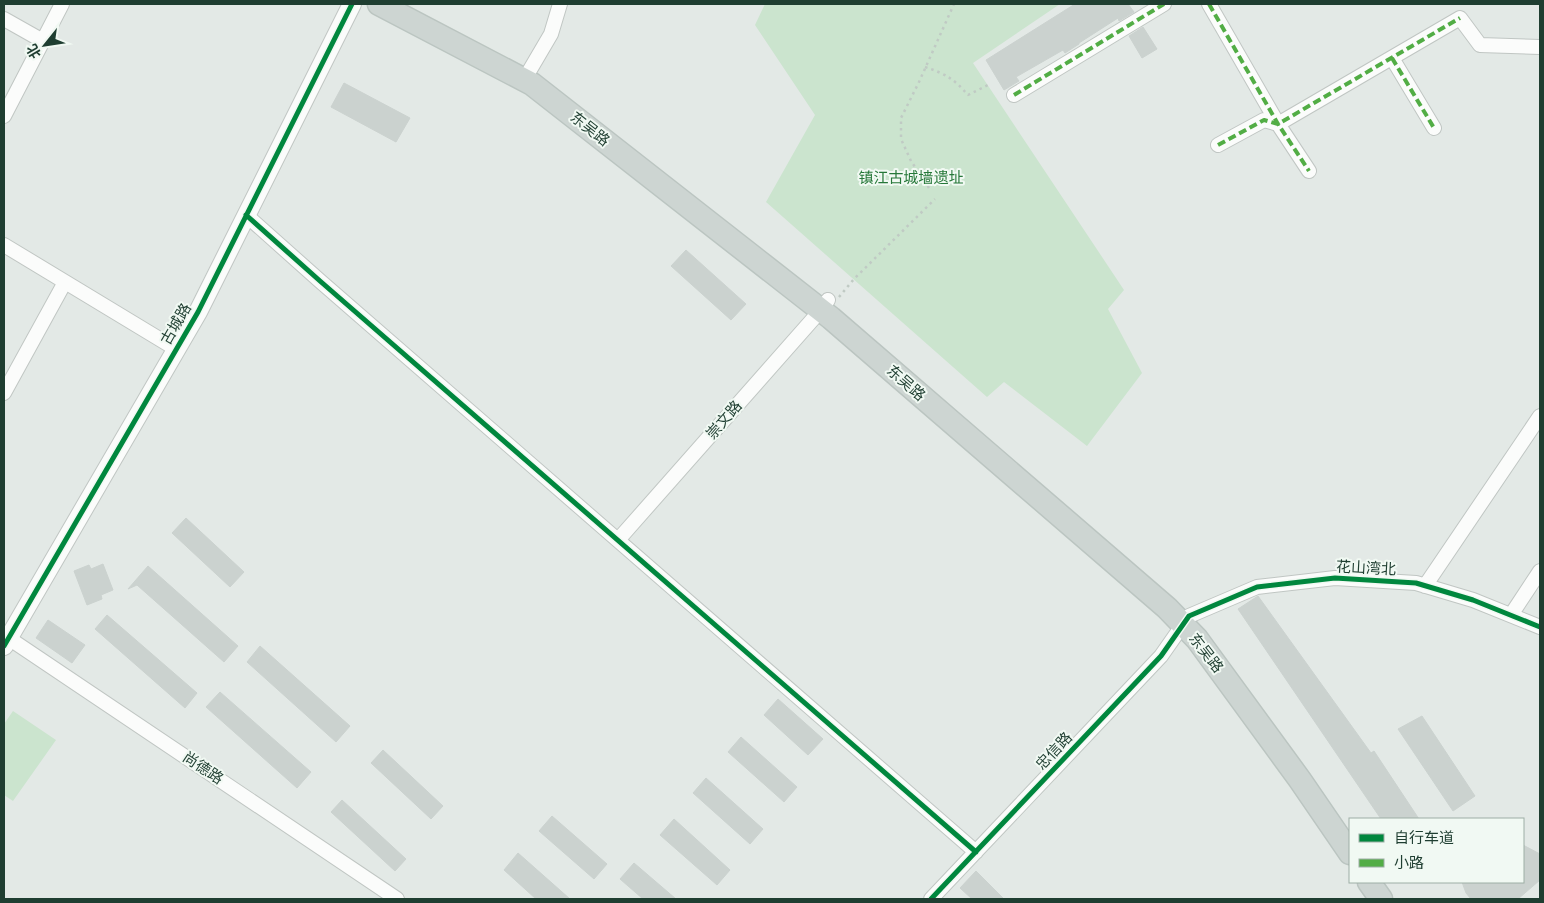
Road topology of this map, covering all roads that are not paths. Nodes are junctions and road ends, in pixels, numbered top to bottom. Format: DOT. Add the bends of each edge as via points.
graph roads {
  1 [pos="62,4"];
  2 [pos="352,4"];
  3 [pos="379,4"];
  4 [pos="402,4"];
  5 [pos="560,4"];
  6 [pos="1164,4"];
  7 [pos="1209,4"];
  8 [pos="4,19"];
  9 [pos="43,41"];
  10 [pos="1540,47"];
  11 [pos="1392,58"];
  12 [pos="526,75"];
  13 [pos="1014,95"];
  14 [pos="4,116"];
  15 [pos="1278,124"];
  16 [pos="1434,128"];
  17 [pos="1218,145"];
  18 [pos="1309,171"];
  19 [pos="246,215"];
  20 [pos="4,245"];
  21 [pos="66,282"];
  22 [pos="828,304"];
  23 [pos="176,350"];
  24 [pos="4,393"];
  25 [pos="1540,416"];
  26 [pos="618,540"];
  27 [pos="1540,571"];
  28 [pos="1425,586"];
  29 [pos="1511,615"];
  30 [pos="1186,620"];
  31 [pos="1540,627"];
  32 [pos="5,640"];
  33 [pos="1349,833"];
  34 [pos="976,852"];
  35 [pos="1349,852"];
  36 [pos="1371,883"];
  37 [pos="1383,883"];
  38 [pos="397,899"];
  39 [pos="931,899"];
  40 [pos="1381,899"];
  41 [pos="1394,899"];
  1 -- 9 [label="street"];
  2 -- 19 [label="street, 古城路"];
  3 -- 12 [label="main road, 东吴路"];
  4 -- 12 [label="main road, 东吴路"];
  5 -- 12 [label="street" via="550,34"];
  6 -- 13 [label="street"];
  7 -- 15 [label="street"];
  8 -- 9 [label="street"];
  9 -- 14 [label="street"];
  10 -- 11 [label="street" via="1480,45 1460,18"];
  11 -- 15 [label="street"];
  11 -- 16 [label="street"];
  12 -- 22 [label="main road, 东吴路" via="538,75"];
  15 -- 17 [label="street" via="1264,120"];
  15 -- 18 [label="street"];
  19 -- 23 [label="street, 古城路"];
  19 -- 26 [label="street"];
  20 -- 21 [label="street"];
  21 -- 23 [label="street"];
  21 -- 24 [label="street"];
  22 -- 26 [label="street, 崇文路"];
  22 -- 30 [label="main road, 东吴路" via="1174,600"];
  23 -- 32 [label="street, 古城路"];
  25 -- 28 [label="street"];
  26 -- 34 [label="street"];
  27 -- 29 [label="street"];
  28 -- 29 [label="street, 花山湾北"];
  28 -- 30 [label="street, 花山湾北" via="1335,578 1257,587"];
  29 -- 31 [label="street, 花山湾北"];
  30 -- 33 [label="main road, 东吴路" via="1205,632"];
  30 -- 34 [label="street, 忠信路" via="1161,656"];
  30 -- 35 [label="main road, 东吴路"];
  32 -- 38 [label="street, 尚德路"];
  34 -- 39 [label="street, 忠信路"];
  36 -- 40 [label="main road"];
  37 -- 41 [label="main road"];
}
